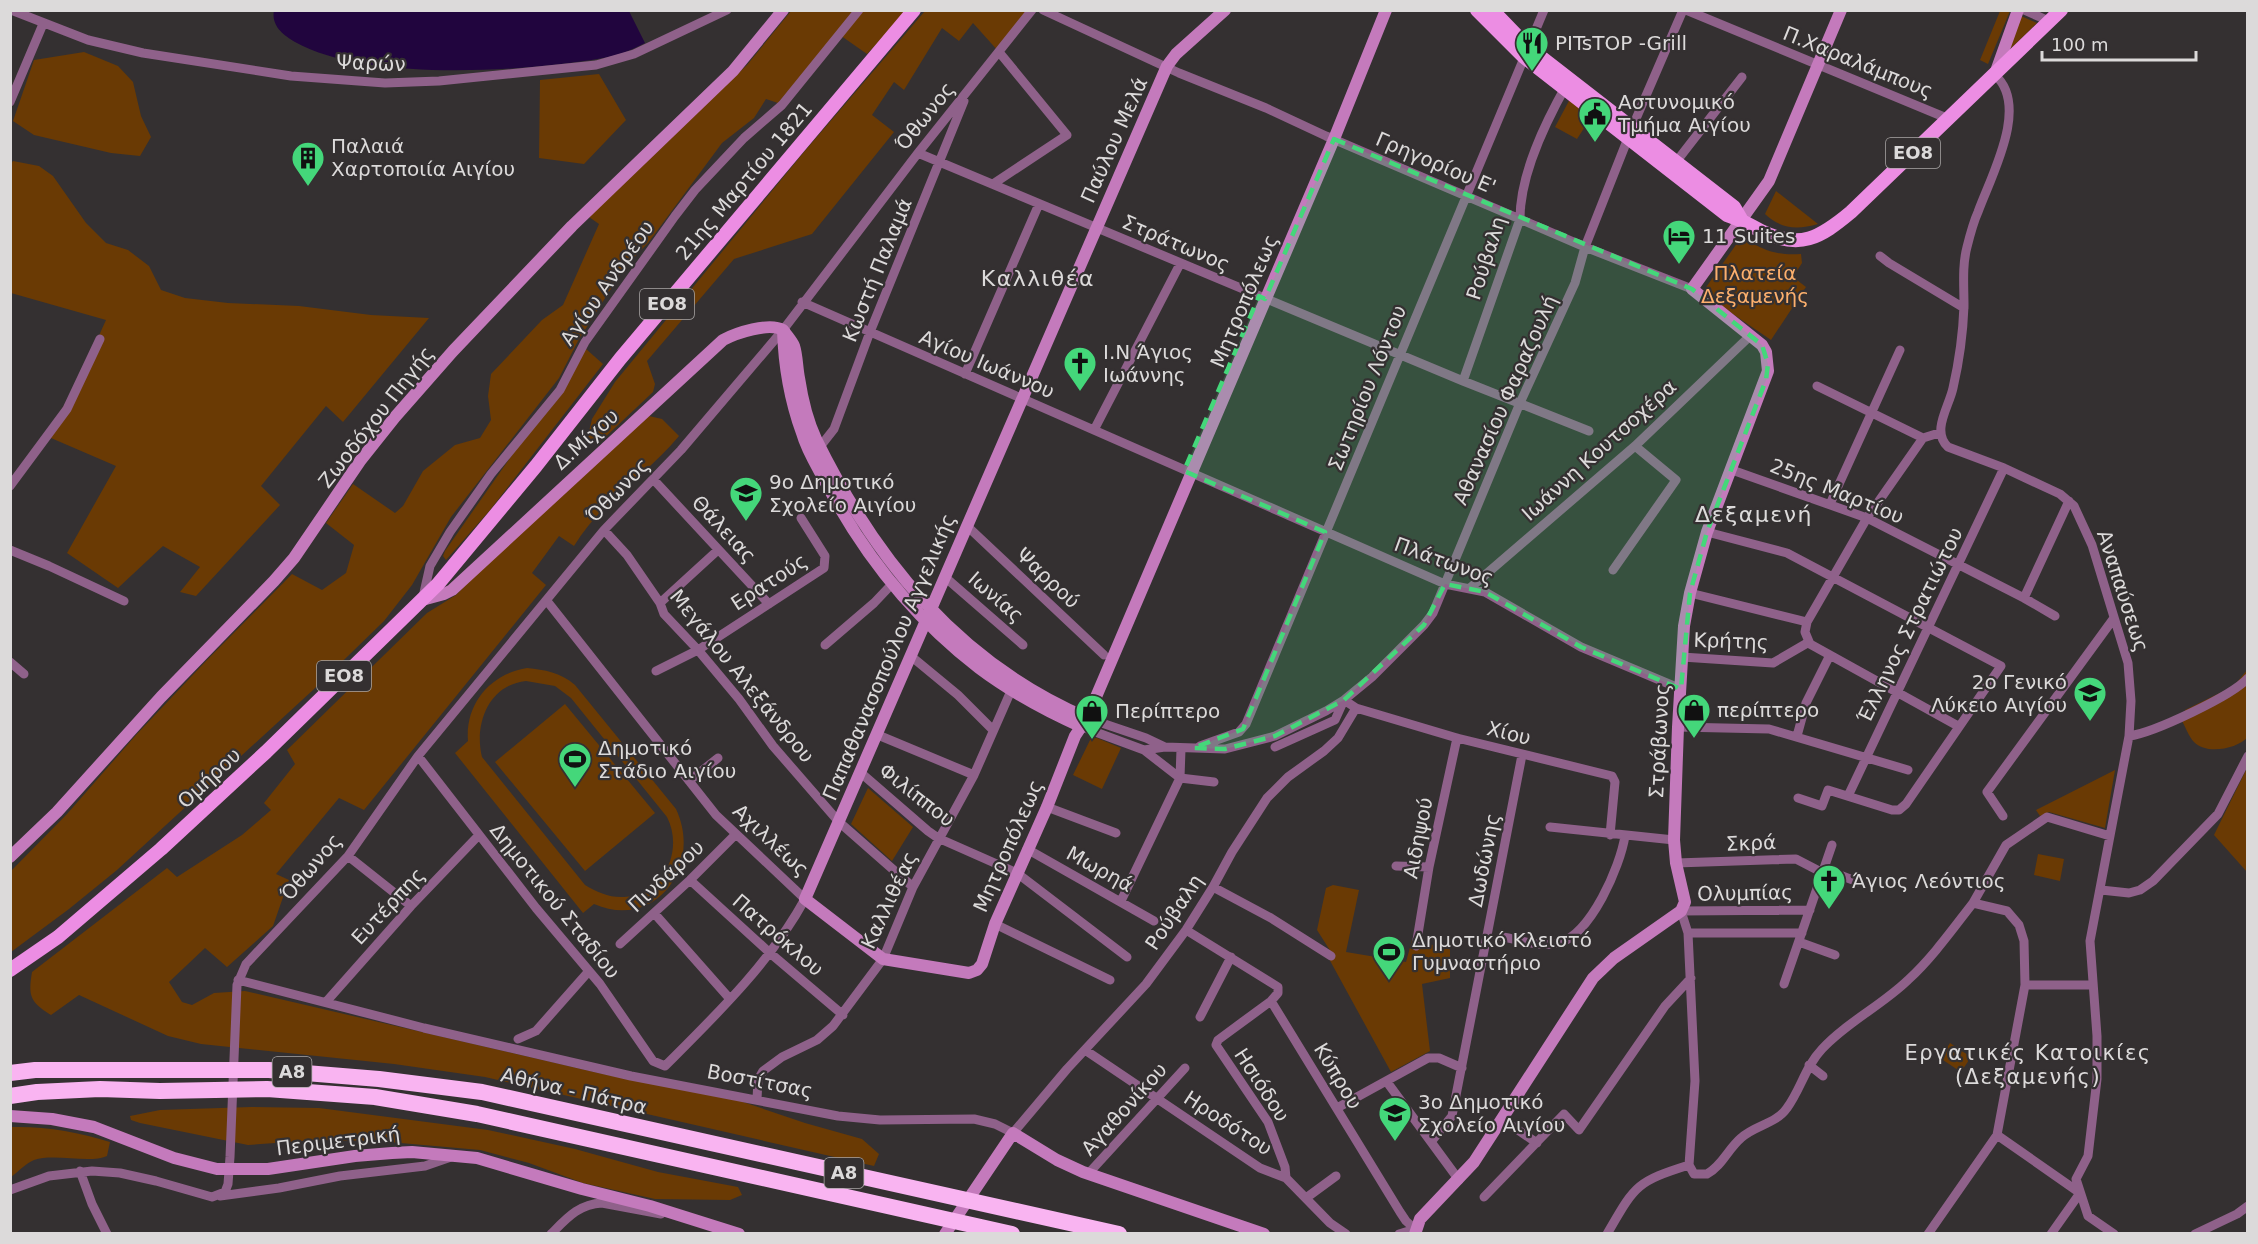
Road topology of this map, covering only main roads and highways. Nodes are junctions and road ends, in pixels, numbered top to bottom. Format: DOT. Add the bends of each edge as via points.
graph roads {
  1 [pos="914,10"];
  2 [pos="1477,10"];
  3 [pos="1492,10"];
  4 [pos="2061,10"];
  5 [pos="1526,52"];
  6 [pos="1630,133"];
  7 [pos="1741,219"];
  8 [pos="423,600"];
  9 [pos="10,970"];
  10 [pos="10,1073"];
  11 [pos="10,1095"];
  12 [pos="1012,1233"];
  13 [pos="1119,1233"];
  1 -- 8 [label="main road, 21ης Μαρτίου 1821 / ΕΟ8"];
  2 -- 5 [label="main road, ΕΟ8"];
  3 -- 5 [label="main road, ΕΟ8"];
  4 -- 7 [label="main road, ΕΟ8" via="1830,229 1814,238 1792,241 1768,234"];
  5 -- 6 [label="main road, ΕΟ8"];
  6 -- 7 [label="main road, ΕΟ8" via="1727,215"];
  6 -- 7 [label="main road, ΕΟ8" via="1676,162 1734,207"];
  8 -- 9 [label="main road, Ομήρου / ΕΟ8" via="161,849 58,937"];
  10 -- 13 [label="highway, Αθήνα - Πάτρα / Α8" via="269,1070 482,1092"];
  11 -- 12 [label="highway, Α8" via="100,1089 267,1089 375,1097 477,1114"];
}
